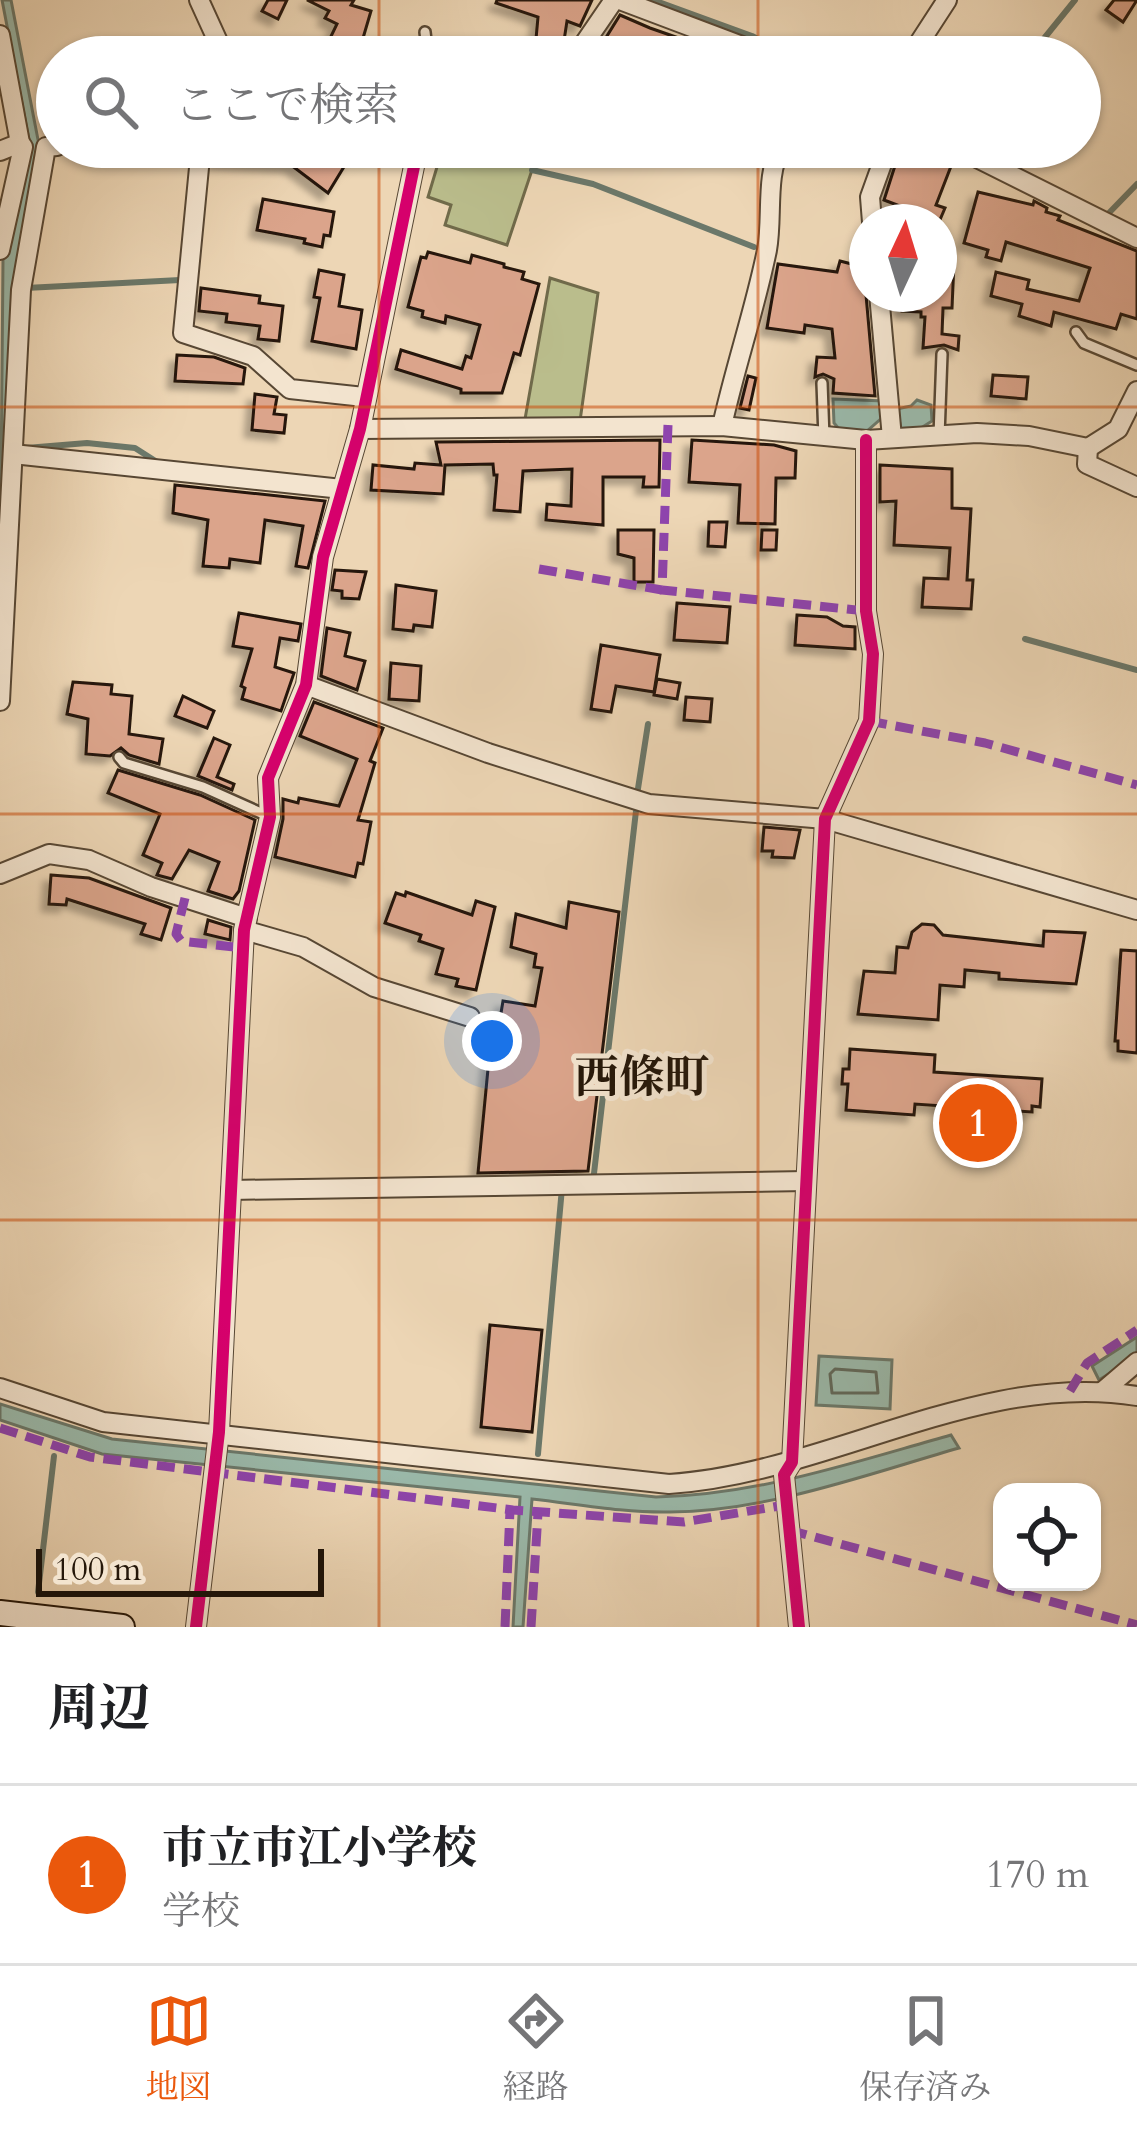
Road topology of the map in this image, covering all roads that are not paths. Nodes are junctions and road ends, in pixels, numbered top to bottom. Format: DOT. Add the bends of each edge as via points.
graph roads {
  1 [pos="199,0"];
  2 [pos="617,0"];
  3 [pos="946,0"];
  4 [pos="424,32"];
  5 [pos="0,35"];
  6 [pos="215,36"];
  7 [pos="425,36"];
  8 [pos="590,36"];
  9 [pos="714,36"];
  10 [pos="923,36"];
  11 [pos="36,146"];
  12 [pos="0,151"];
  13 [pos="199,168"];
  14 [pos="414,168"];
  15 [pos="773,168"];
  16 [pos="880,168"];
  17 [pos="997,168"];
  18 [pos="871,204"];
  19 [pos="1137,238"];
  20 [pos="0,250"];
  21 [pos="881,312"];
  22 [pos="1076,332"];
  23 [pos="941,355"];
  24 [pos="1137,364"];
  25 [pos="822,383"];
  26 [pos="1137,391"];
  27 [pos="364,397"];
  28 [pos="722,426"];
  29 [pos="360,429"];
  30 [pos="939,436"];
  31 [pos="824,438"];
  32 [pos="892,438"];
  33 [pos="866,440"];
  34 [pos="1088,448"];
  35 [pos="13,454"];
  36 [pos="1137,487"];
  37 [pos="342,489"];
  38 [pos="306,685"];
  39 [pos="0,701"];
  40 [pos="118,758"];
  41 [pos="270,817"];
  42 [pos="825,819"];
  43 [pos="0,874"];
  44 [pos="1137,910"];
  45 [pos="246,924"];
  46 [pos="470,1017"];
  47 [pos="806,1181"];
  48 [pos="231,1190"];
  49 [pos="1137,1362"];
  50 [pos="0,1388"];
  51 [pos="1103,1390"];
  52 [pos="1137,1396"];
  53 [pos="219,1438"];
  54 [pos="788,1468"];
  55 [pos="0,1613"];
  56 [pos="122,1627"];
  57 [pos="196,1627"];
  58 [pos="799,1627"];
  1 -- 6 [label="street"];
  2 -- 8 [label="street"];
  2 -- 9 [label="street"];
  3 -- 10 [label="street"];
  4 -- 7 [label="lane"];
  5 -- 11 [label="street"];
  11 -- 12 [label="street"];
  11 -- 20 [label="street"];
  11 -- 35 [label="street"];
  13 -- 27 [label="street" via="183,334 253,356 290,389"];
  14 -- 27 [label="street"];
  15 -- 28 [label="street" via="767,249"];
  16 -- 18 [label="street"];
  17 -- 19 [label="street"];
  21 -- 32 [label="street"];
  22 -- 24 [label="lane" via="1084,343"];
  23 -- 30 [label="lane"];
  25 -- 31 [label="lane"];
  26 -- 34 [label="street" via="1118,429"];
  27 -- 29 [label="street"];
  28 -- 29 [label="street"];
  28 -- 31 [label="street"];
  29 -- 37 [label="street"];
  30 -- 32 [label="street"];
  30 -- 34 [label="street" via="1029,436"];
  31 -- 33 [label="street"];
  32 -- 33 [label="street"];
  33 -- 42 [label="street" via="869,721"];
  34 -- 36 [label="street" via="1087,464"];
  35 -- 37 [label="street"];
  35 -- 39 [label="street"];
  37 -- 38 [label="street" via="323,557"];
  38 -- 41 [label="street" via="268,778"];
  38 -- 42 [label="street" via="649,804"];
  40 -- 41 [label="lane"];
  41 -- 45 [label="street"];
  42 -- 44 [label="street"];
  42 -- 47 [label="street"];
  43 -- 45 [label="street" via="49,854 89,860"];
  45 -- 46 [label="street" via="374,987"];
  45 -- 48 [label="street"];
  47 -- 48 [label="street"];
  47 -- 54 [label="street"];
  48 -- 53 [label="street"];
  49 -- 51 [label="street"];
  50 -- 53 [label="street" via="103,1422"];
  51 -- 52 [label="street"];
  51 -- 54 [label="street" via="1004,1401"];
  53 -- 54 [label="street" via="669,1484"];
  53 -- 57 [label="street"];
  54 -- 58 [label="street" via="784,1502"];
  55 -- 56 [label="street"];
}
